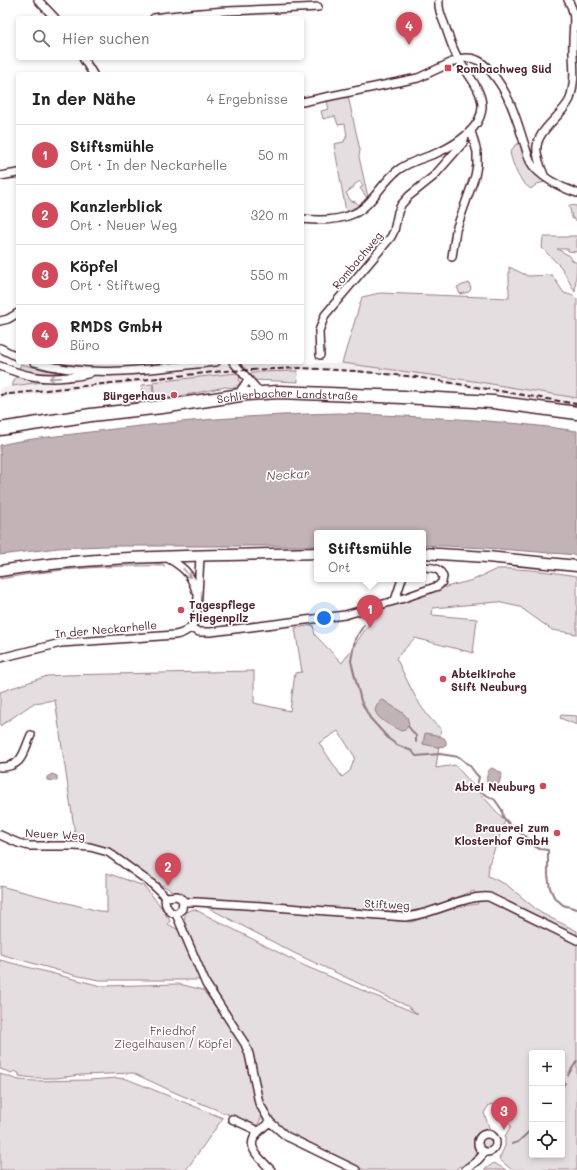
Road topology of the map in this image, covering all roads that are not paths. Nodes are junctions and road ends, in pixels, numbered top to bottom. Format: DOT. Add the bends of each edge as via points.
graph roads {
  1 [pos="38,0"];
  2 [pos="439,0"];
  3 [pos="568,0"];
  4 [pos="318,7"];
  5 [pos="53,16"];
  6 [pos="170,16"];
  7 [pos="459,59"];
  8 [pos="84,60"];
  9 [pos="92,72"];
  10 [pos="304,102"];
  11 [pos="468,133"];
  12 [pos="16,173"];
  13 [pos="544,175"];
  14 [pos="0,176"];
  15 [pos="577,193"];
  16 [pos="304,219"];
  17 [pos="452,257"];
  18 [pos="16,314"];
  19 [pos="0,321"];
  20 [pos="0,348"];
  21 [pos="16,355"];
  22 [pos="320,355"];
  23 [pos="43,364"];
  24 [pos="200,364"];
  25 [pos="235,364"];
  26 [pos="0,366"];
  27 [pos="93,371"];
  28 [pos="248,380"];
  29 [pos="257,393"];
  30 [pos="237,396"];
  31 [pos="577,413"];
  32 [pos="0,429"];
  33 [pos="314,553"];
  34 [pos="426,553"];
  35 [pos="200,556"];
  36 [pos="166,557"];
  37 [pos="577,566"];
  38 [pos="426,567"];
  39 [pos="0,571"];
  40 [pos="401,582"];
  41 [pos="198,597"];
  42 [pos="395,600"];
  43 [pos="190,628"];
  44 [pos="0,658"];
  45 [pos="31,735"];
  46 [pos="0,767"];
  47 [pos="0,835"];
  48 [pos="166,897"];
  49 [pos="184,902"];
  50 [pos="176,914"];
  51 [pos="577,940"];
  52 [pos="232,1119"];
  53 [pos="270,1122"];
  54 [pos="258,1131"];
  55 [pos="485,1152"];
  56 [pos="271,1170"];
  57 [pos="356,1170"];
  58 [pos="465,1170"];
  1 -- 5 [label="street"];
  2 -- 7 [label="street, Rombachweg" via="441,16"];
  3 -- 13 [label="street" via="574,17 575,79 565,109 541,134 537,143 538,158"];
  4 -- 6 [label="street"];
  7 -- 10 [label="street" via="418,78"];
  7 -- 11 [label="street, Rombachweg" via="478,90 482,105 478,122"];
  7 -- 13 [label="street" via="477,60 498,80 516,116 530,161 534,168"];
  8 -- 9 [label="street"];
  11 -- 16 [label="street" via="446,149 398,170 368,204 355,213 326,220"];
  11 -- 17 [label="street" via="476,152 477,165 456,230"];
  11 -- 22 [label="street, Rombachweg" via="463,143 434,176 401,205 391,237 325,315 319,331"];
  12 -- 14 [label="street"];
  13 -- 15 [label="street"];
  18 -- 19 [label="street"];
  20 -- 21 [label="street"];
  23 -- 27 [label="street"];
  24 -- 27 [label="street" via="122,372"];
  25 -- 28 [label="street"];
  27 -- 26 [label="street, one-way" via="82,375 44,378 27,376"];
  28 -- 29 [label="street" via="256,388"];
  28 -- 30 [label="street"];
  29 -- 30 [label="main road, Schlierbacher Landstraße"];
  29 -- 31 [label="main road, Schlierbacher Landstraße" via="296,392 493,402"];
  30 -- 32 [label="main road, Schlierbacher Landstraße"];
  33 -- 35 [label="main road"];
  34 -- 37 [label="main road"];
  35 -- 36 [label="main road"];
  35 -- 41 [label="street"];
  36 -- 39 [label="main road" via="92,560"];
  36 -- 41 [label="street, one-way" via="189,574"];
  38 -- 42 [label="street" via="442,572 442,582 438,586"];
  40 -- 42 [label="street"];
  41 -- 43 [label="street" via="197,615"];
  42 -- 43 [label="street" via="328,618 211,632 199,632"];
  43 -- 44 [label="street, In der Neckarhelle" via="175,635 61,643"];
  45 -- 46 [label="street" via="17,763"];
  47 -- 48 [label="street, Neuer Weg" via="29,846 90,847 108,852"];
  48 -- 49 [label="street, Stiftweg" via="177,896"];
  48 -- 50 [label="street" via="168,907"];
  49 -- 50 [label="street" via="181,911"];
  49 -- 51 [label="street, Stiftweg" via="405,918 473,898 489,897"];
  50 -- 53 [label="street" via="206,984 246,1044 259,1103"];
  52 -- 54 [label="street"];
  53 -- 54 [label="street"];
  53 -- 57 [label="street" via="286,1136"];
  54 -- 56 [label="street" via="253,1138 254,1150"];
  55 -- 58 [label="street"];
}
